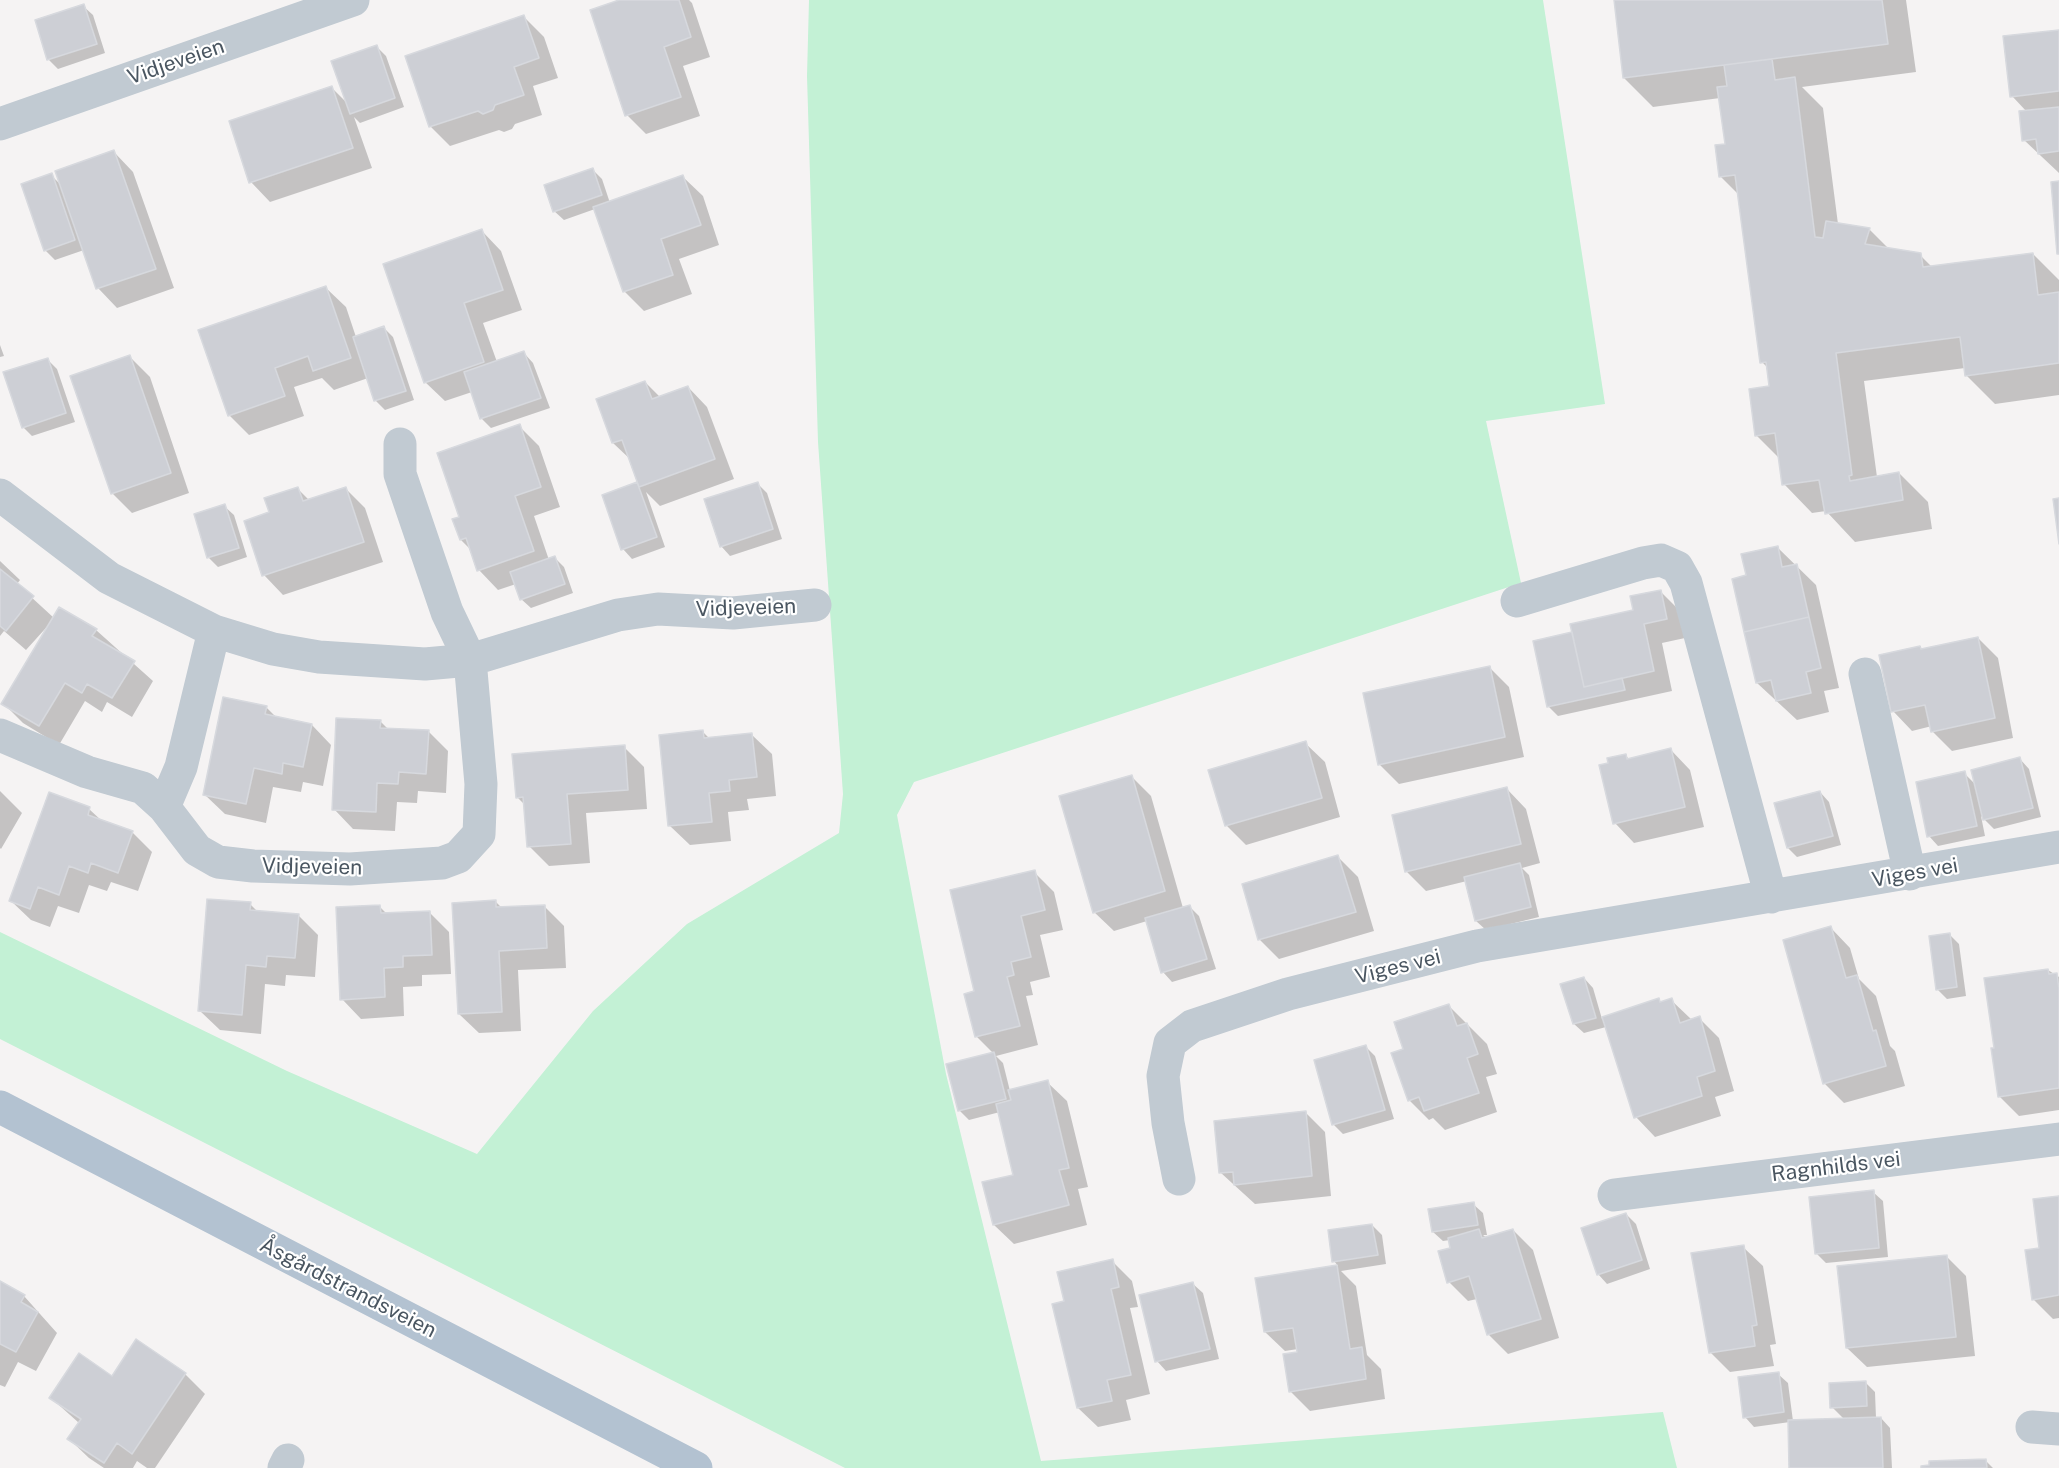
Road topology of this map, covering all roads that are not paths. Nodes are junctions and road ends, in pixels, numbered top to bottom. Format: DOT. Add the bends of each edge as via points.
graph roads {
  1 [pos="353,0"];
  2 [pos="0,124"];
  3 [pos="400,444"];
  4 [pos="0,495"];
  5 [pos="1517,601"];
  6 [pos="814,604"];
  7 [pos="214,631"];
  8 [pos="470,660"];
  9 [pos="1865,674"];
  10 [pos="0,735"];
  11 [pos="164,807"];
  12 [pos="2059,847"];
  13 [pos="1910,874"];
  14 [pos="1772,897"];
  15 [pos="0,1107"];
  16 [pos="2059,1139"];
  17 [pos="1179,1179"];
  18 [pos="1614,1195"];
  19 [pos="696,1468"];
  1 -- 2 [label="street, Vidjeveien"];
  3 -- 8 [label="street, Vidjeveien" via="400,474 447,612"];
  4 -- 7 [label="street, Vidjeveien" via="109,578"];
  5 -- 14 [label="street" via="1643,563 1661,560 1677,567 1686,583"];
  6 -- 8 [label="street, Vidjeveien" via="733,613 658,609 618,615"];
  7 -- 8 [label="street, Vidjeveien" via="273,649 319,657 426,664"];
  7 -- 11 [label="street" via="181,767"];
  8 -- 11 [label="street, Vidjeveien" via="481,784 479,834 458,857 442,863 350,869 218,861 197,850"];
  9 -- 13 [label="street"];
  10 -- 11 [label="street, Vidjeveien" via="87,772 143,788"];
  12 -- 13 [label="street, Viges vei"];
  13 -- 14 [label="street, Viges vei"];
  14 -- 17 [label="street, Viges vei" via="1477,946 1288,994 1192,1026 1170,1043 1163,1076"];
  15 -- 19 [label="main road, Åsgårdstrandsveien"];
  16 -- 18 [label="street, Ragnhilds vei"];
}
